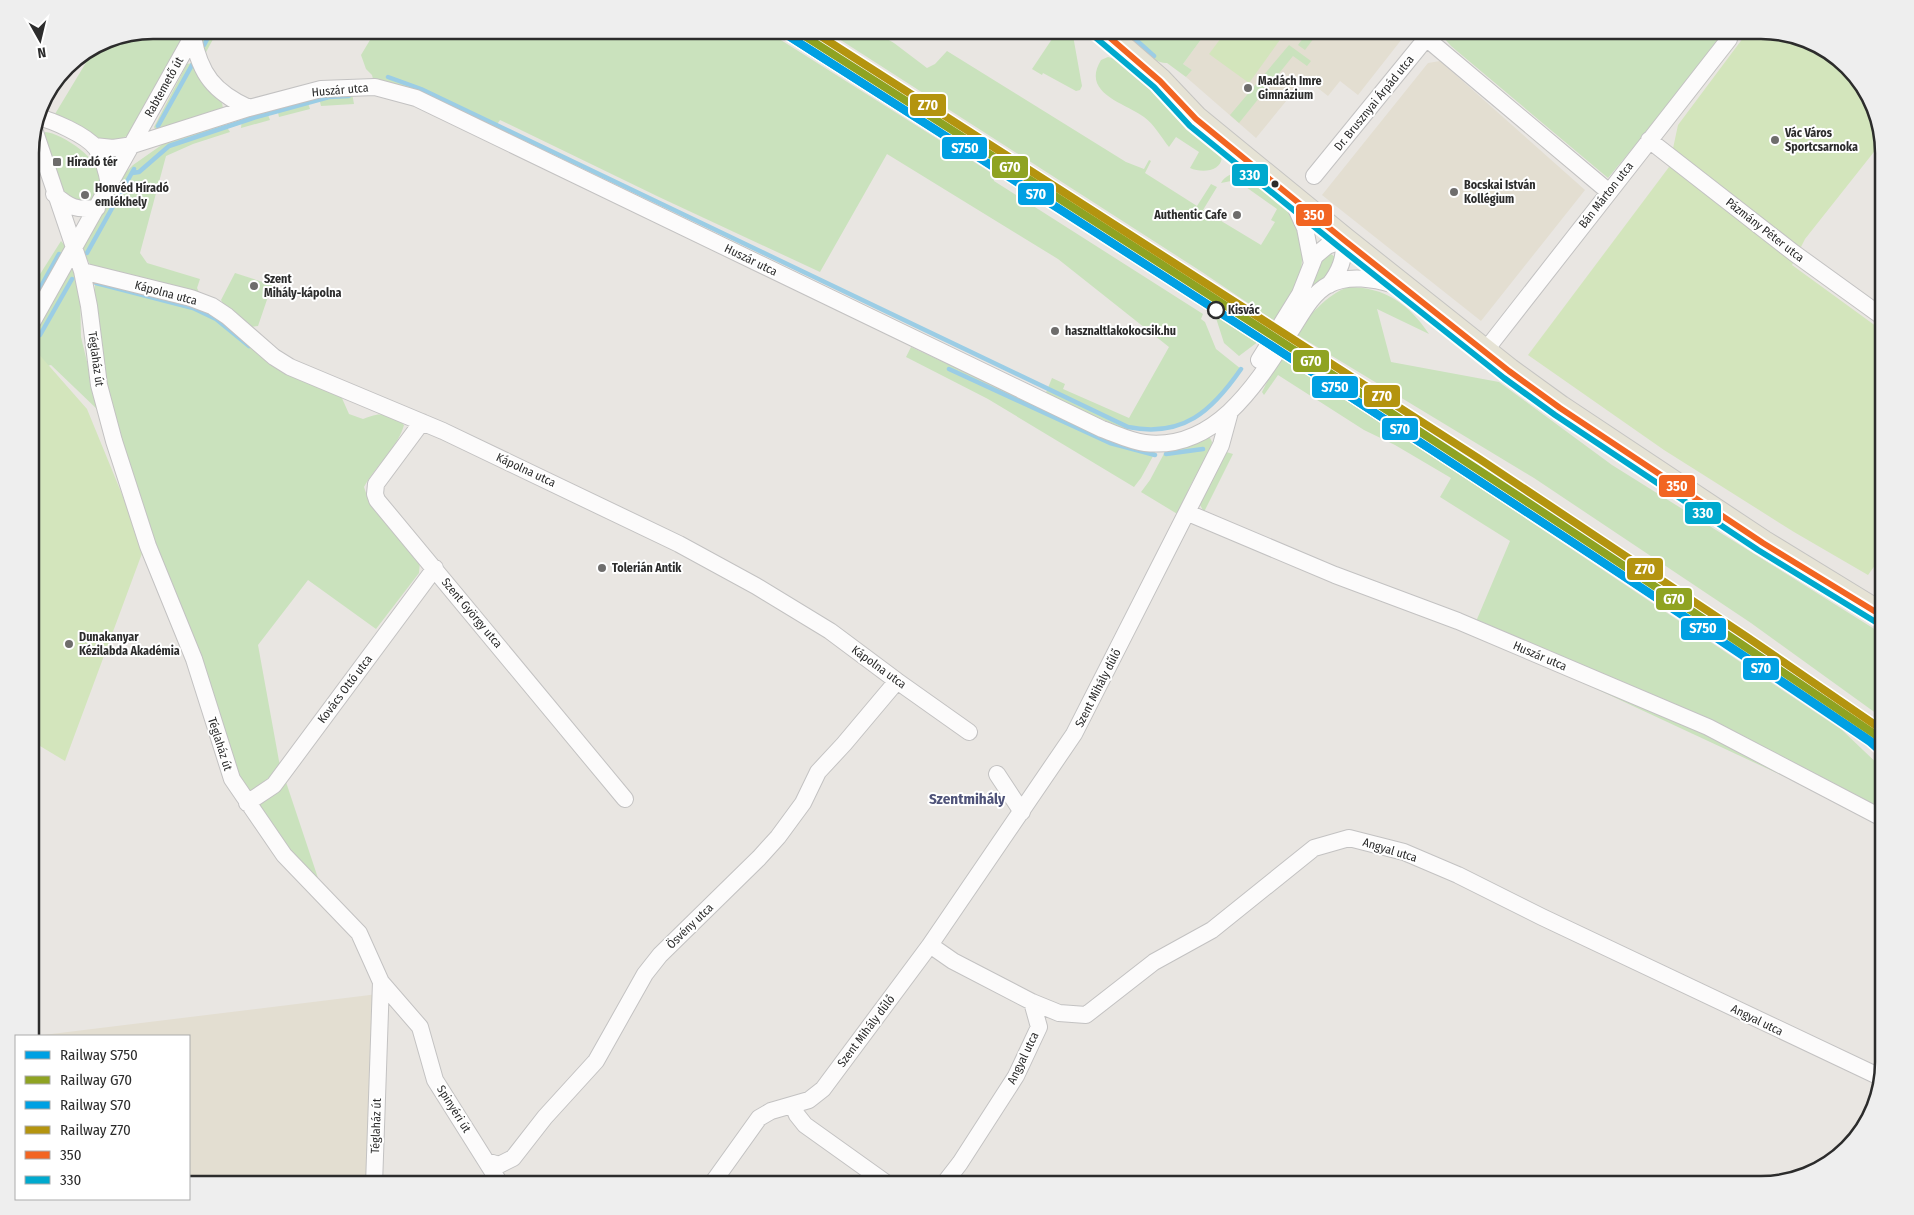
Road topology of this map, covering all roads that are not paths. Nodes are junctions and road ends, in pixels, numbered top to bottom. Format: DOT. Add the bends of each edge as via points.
graph roads {
  1 [pos="192,39"];
  2 [pos="196,39"];
  3 [pos="1111,39"];
  4 [pos="1425,39"];
  5 [pos="1435,39"];
  6 [pos="1729,39"];
  7 [pos="249,108"];
  8 [pos="44,119"];
  9 [pos="1649,140"];
  10 [pos="39,145"];
  11 [pos="133,145"];
  12 [pos="94,146"];
  13 [pos="1314,176"];
  14 [pos="110,185"];
  15 [pos="1286,192"];
  16 [pos="1609,192"];
  17 [pos="54,194"];
  18 [pos="96,208"];
  19 [pos="1344,240"];
  20 [pos="74,248"];
  21 [pos="1312,264"];
  22 [pos="82,271"];
  23 [pos="1329,285"];
  24 [pos="1404,288"];
  25 [pos="39,310"];
  26 [pos="1875,312"];
  27 [pos="1485,351"];
  28 [pos="1235,406"];
  29 [pos="422,422"];
  30 [pos="1188,512"];
  31 [pos="434,568"];
  32 [pos="1875,612"];
  33 [pos="897,681"];
  34 [pos="969,732"];
  35 [pos="997,774"];
  36 [pos="626,799"];
  37 [pos="248,803"];
  38 [pos="1022,812"];
  39 [pos="1875,815"];
  40 [pos="930,945"];
  41 [pos="381,982"];
  42 [pos="1032,1002"];
  43 [pos="1874,1074"];
  44 [pos="793,1106"];
  45 [pos="486,1161"];
  46 [pos="374,1176"];
  47 [pos="495,1176"];
  48 [pos="717,1176"];
  49 [pos="877,1176"];
  50 [pos="950,1176"];
  1 -- 11 [label="street, Rabtemető út"];
  2 -- 7 [label="street" via="197,56 205,74 227,96"];
  3 -- 15 [label="main road" via="1160,81 1196,119"];
  4 -- 13 [label="street, Dr. Brusznyai Árpád utca"];
  5 -- 16 [label="street"];
  6 -- 9 [label="street, Bán Márton utca"];
  7 -- 11 [label="street, Huszár utca"];
  7 -- 28 [label="street, Huszár utca" via="321,89 350,87 375,87 416,98 1128,439 1162,444 1188,439 1209,429"];
  8 -- 12 [label="street" via="62,125"];
  9 -- 16 [label="street, Bán Márton utca"];
  9 -- 26 [label="street, Pázmány Péter utca"];
  10 -- 17 [label="street"];
  11 -- 12 [label="street"];
  11 -- 14 [label="street"];
  12 -- 14 [label="street" via="107,168"];
  14 -- 18 [label="street"];
  15 -- 19 [label="main road"];
  15 -- 21 [label="street" via="1305,228"];
  16 -- 27 [label="street, Bán Márton utca"];
  17 -- 18 [label="street" via="68,206"];
  17 -- 20 [label="street"];
  18 -- 20 [label="street"];
  19 -- 21 [label="street, Huszár utca" via="1321,250"];
  19 -- 23 [label="street, Huszár utca" via="1341,265"];
  19 -- 24 [label="main road"];
  20 -- 22 [label="street"];
  20 -- 25 [label="street"];
  21 -- 28 [label="street, Huszár utca" via="1300,294 1252,371"];
  22 -- 29 [label="street, Kápolna utca" via="212,306 290,367"];
  22 -- 37 [label="street, Téglaház út" via="99,385 114,441 148,546 194,659 232,779"];
  23 -- 24 [label="street" via="1359,278"];
  23 -- 28 [label="street, Huszár utca" via="1305,310 1260,379"];
  24 -- 27 [label="main road"];
  27 -- 32 [label="main road" via="1560,408 1754,538"];
  28 -- 30 [label="street, Szent Mihály dűlő" via="1221,445"];
  29 -- 31 [label="street, Szent György utca" via="376,484 374,494"];
  29 -- 33 [label="street, Kápolna utca" via="686,548 756,586 830,631"];
  30 -- 38 [label="street, Szent Mihály dűlő" via="1074,734"];
  30 -- 39 [label="street, Huszár utca" via="1708,727"];
  31 -- 36 [label="street, Szent György utca"];
  31 -- 37 [label="street, Kovács Ottó utca" via="274,785"];
  33 -- 34 [label="street, Kápolna utca"];
  33 -- 45 [label="street, Ösvény utca" via="818,772 803,803 759,858 660,955 645,974 596,1061 513,1158 499,1165"];
  35 -- 38 [label="street"];
  37 -- 41 [label="street, Téglaház út" via="284,855 358,934"];
  38 -- 40 [label="street, Szent Mihály dűlő"];
  40 -- 42 [label="street" via="953,961"];
  40 -- 44 [label="street, Szent Mihály dűlő" via="823,1090"];
  41 -- 45 [label="street, Spinyéri út" via="420,1027 435,1080"];
  41 -- 46 [label="street, Téglaház út"];
  42 -- 43 [label="street, Angyal utca" via="1059,1013 1086,1014 1154,962 1212,930 1314,848 1349,838 1404,852 1458,875"];
  42 -- 50 [label="street, Angyal utca" via="1039,1027 1016,1076"];
  44 -- 48 [label="street, Szent Mihály dűlő" via="759,1118"];
  44 -- 49 [label="street" via="806,1125"];
  45 -- 47 [label="street, Spinyéri út"];
}
